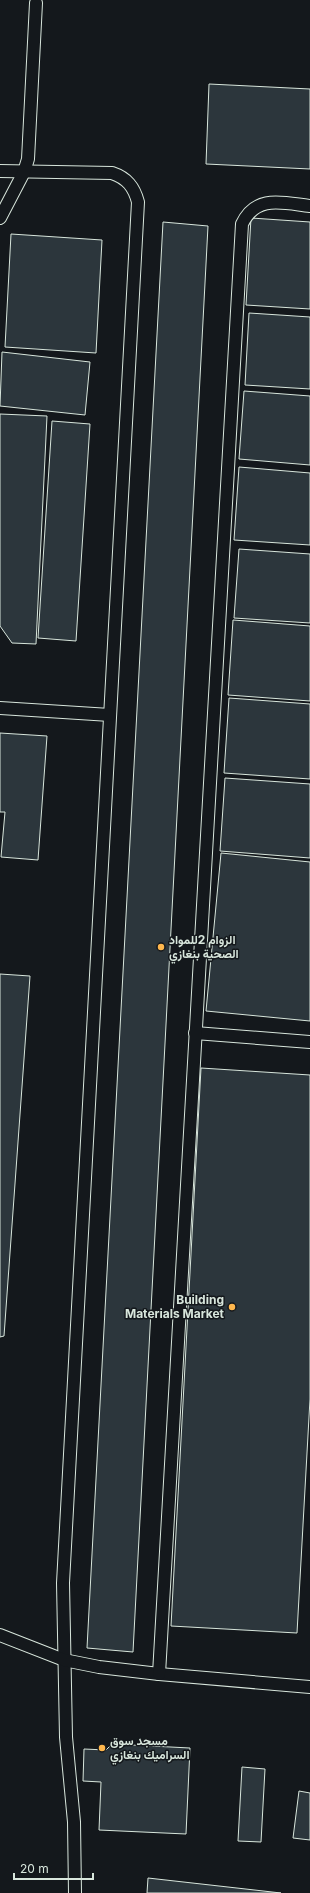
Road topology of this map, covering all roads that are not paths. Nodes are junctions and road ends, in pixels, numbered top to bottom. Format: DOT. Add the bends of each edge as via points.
graph roads {
  1 [pos="36,3"];
  2 [pos="0,171"];
  3 [pos="24,172"];
  4 [pos="310,206"];
  5 [pos="0,218"];
  6 [pos="0,708"];
  7 [pos="110,715"];
  8 [pos="195,1033"];
  9 [pos="310,1042"];
  10 [pos="0,1634"];
  11 [pos="64,1660"];
  12 [pos="158,1674"];
  13 [pos="310,1687"];
  14 [pos="75,1893"];
  1 -- 3 [label="lane" via="29,146"];
  2 -- 3 [label="lane"];
  3 -- 5 [label="lane"];
  3 -- 7 [label="lane" via="112,173 132,186 138,202"];
  4 -- 8 [label="lane" via="264,203 250,210 242,224"];
  6 -- 7 [label="lane"];
  7 -- 11 [label="lane" via="63,1583"];
  8 -- 9 [label="lane"];
  8 -- 12 [label="lane"];
  10 -- 11 [label="lane"];
  11 -- 12 [label="lane"];
  11 -- 14 [label="lane" via="66,1736 74,1822"];
  12 -- 13 [label="lane"];
}
